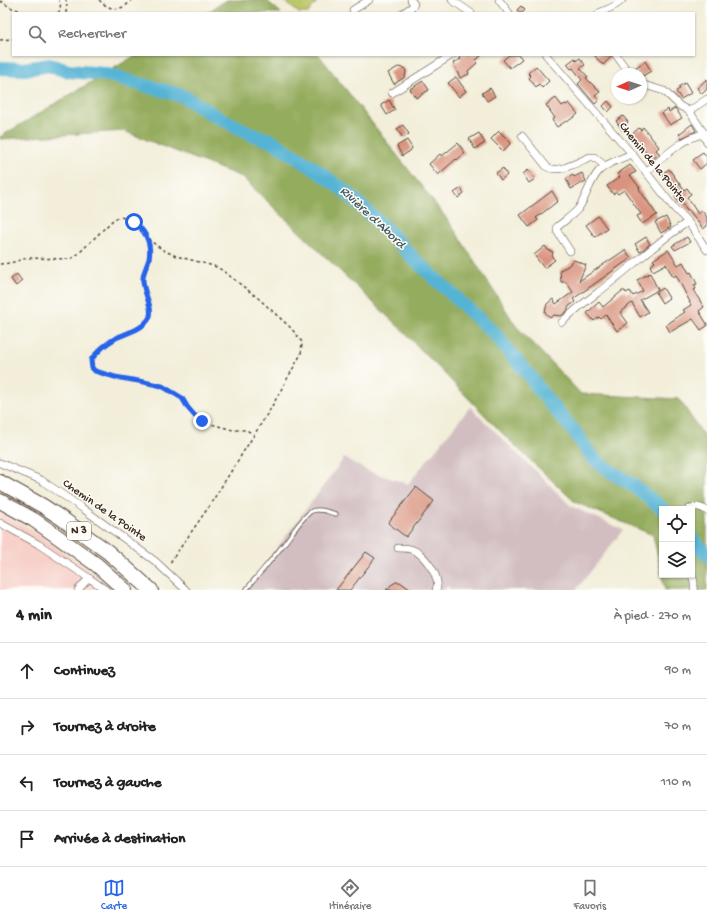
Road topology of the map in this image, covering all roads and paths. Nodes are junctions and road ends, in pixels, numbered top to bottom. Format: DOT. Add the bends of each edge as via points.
graph roads {
  1 [pos="59,0"];
  2 [pos="66,0"];
  3 [pos="99,0"];
  4 [pos="132,0"];
  5 [pos="369,0"];
  6 [pos="411,0"];
  7 [pos="452,0"];
  8 [pos="499,0"];
  9 [pos="622,0"];
  10 [pos="0,1"];
  11 [pos="354,10"];
  12 [pos="24,12"];
  13 [pos="59,12"];
  14 [pos="66,12"];
  15 [pos="404,12"];
  16 [pos="470,12"];
  17 [pos="508,12"];
  18 [pos="601,12"];
  19 [pos="12,39"];
  20 [pos="0,40"];
  21 [pos="450,56"];
  22 [pos="547,56"];
  23 [pos="617,56"];
  24 [pos="626,68"];
  25 [pos="647,86"];
  26 [pos="392,94"];
  27 [pos="707,99"];
  28 [pos="689,111"];
  29 [pos="704,133"];
  30 [pos="522,136"];
  31 [pos="707,142"];
  32 [pos="632,154"];
  33 [pos="605,166"];
  34 [pos="646,172"];
  35 [pos="688,222"];
  36 [pos="148,239"];
  37 [pos="707,250"];
  38 [pos="570,251"];
  39 [pos="0,264"];
  40 [pos="562,322"];
  41 [pos="254,435"];
  42 [pos="0,463"];
  43 [pos="0,482"];
  44 [pos="0,501"];
  45 [pos="695,506"];
  46 [pos="707,511"];
  47 [pos="336,514"];
  48 [pos="0,524"];
  49 [pos="398,548"];
  50 [pos="164,570"];
  51 [pos="90,578"];
  52 [pos="693,578"];
  53 [pos="117,588"];
  54 [pos="78,590"];
  55 [pos="151,590"];
  56 [pos="186,590"];
  57 [pos="246,590"];
  58 [pos="436,590"];
  59 [pos="694,590"];
  1 -- 13 [label="path"];
  2 -- 14 [label="path"];
  3 -- 4 [label="path" via="109,8 116,9"];
  5 -- 11 [label="street"];
  6 -- 15 [label="street" via="413,6"];
  7 -- 16 [label="street"];
  8 -- 17 [label="street"];
  9 -- 18 [label="street"];
  10 -- 12 [label="path"];
  19 -- 20 [label="path"];
  21 -- 26 [label="street"];
  22 -- 32 [label="street, Chemin de la Pointe"];
  23 -- 24 [label="street"];
  25 -- 28 [label="street" via="664,92"];
  27 -- 28 [label="street"];
  28 -- 29 [label="street"];
  29 -- 31 [label="street"];
  29 -- 34 [label="street" via="681,143"];
  30 -- 33 [label="street" via="551,169 558,170 590,157 594,157"];
  32 -- 33 [label="street"];
  32 -- 34 [label="street, Chemin de la Pointe"];
  33 -- 38 [label="street" via="599,170 578,209 557,228"];
  34 -- 35 [label="street, Chemin de la Pointe"];
  35 -- 37 [label="street, Chemin de la Pointe"];
  35 -- 40 [label="street" via="657,243"];
  36 -- 39 [label="path" via="134,222 119,217 70,259 27,258"];
  36 -- 41 [label="path" via="176,256 222,270 258,298 291,328 302,342 301,354"];
  36 -- 41 [label="path" via="150,251 143,285 150,306 150,318 141,326 108,343 91,360 92,368 108,375 162,386 182,398 188,408 202,421 233,430 246,430"];
  41 -- 50 [label="path" via="208,508"];
  42 -- 50 [label="street, Chemin de la Pointe" via="40,480 125,538"];
  43 -- 55 [label="highway, N 3" via="64,520 108,552"];
  44 -- 53 [label="highway, N 3" via="34,520 97,565"];
  45 -- 46 [label="street"];
  47 -- 57 [label="lane" via="318,510 306,515"];
  48 -- 51 [label="street" via="38,544"];
  49 -- 58 [label="street" via="407,548 423,556 437,581"];
  50 -- 56 [label="street, Chemin de la Pointe"];
  51 -- 53 [label="street"];
  51 -- 54 [label="street"];
  52 -- 59 [label="street"];
}
